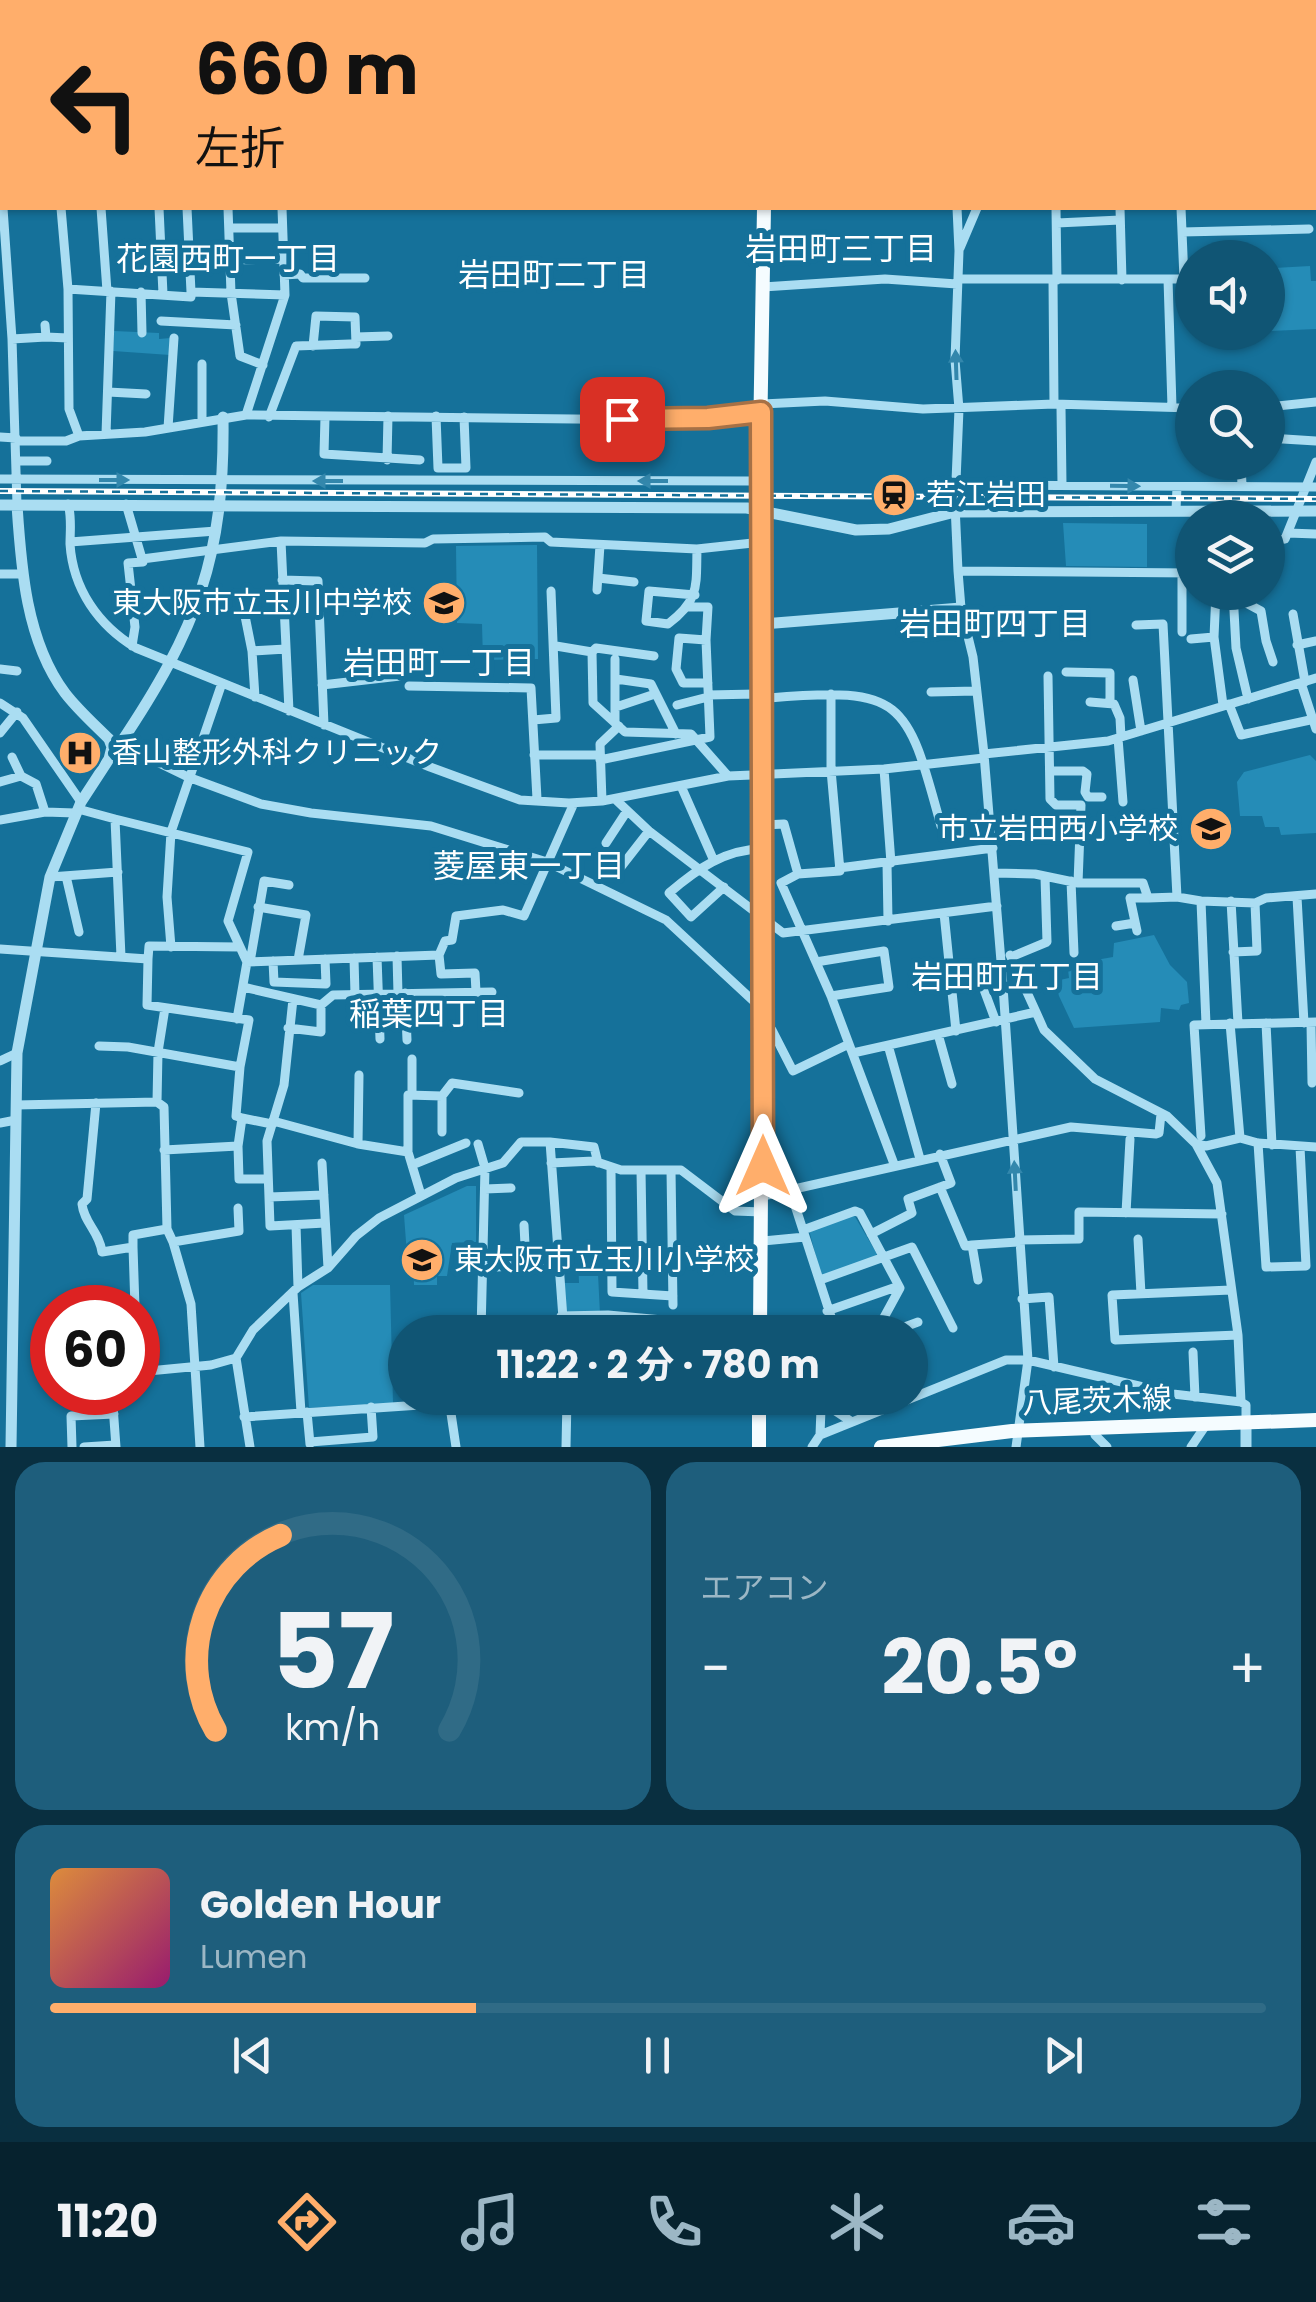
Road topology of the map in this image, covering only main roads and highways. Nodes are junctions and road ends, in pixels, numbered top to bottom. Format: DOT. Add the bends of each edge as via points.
graph roads {
  1 [pos="764,210"];
  2 [pos="764,1315"];
  3 [pos="760,1415"];
  4 [pos="1316,1420"];
  5 [pos="920,1444"];
  6 [pos="760,1447"];
  7 [pos="881,1447"];
  1 -- 2 [label="main road"];
  3 -- 6 [label="main road"];
  4 -- 5 [label="main road, 八尾茨木線" via="1018,1430"];
  5 -- 7 [label="main road, 八尾茨木線"];
}
